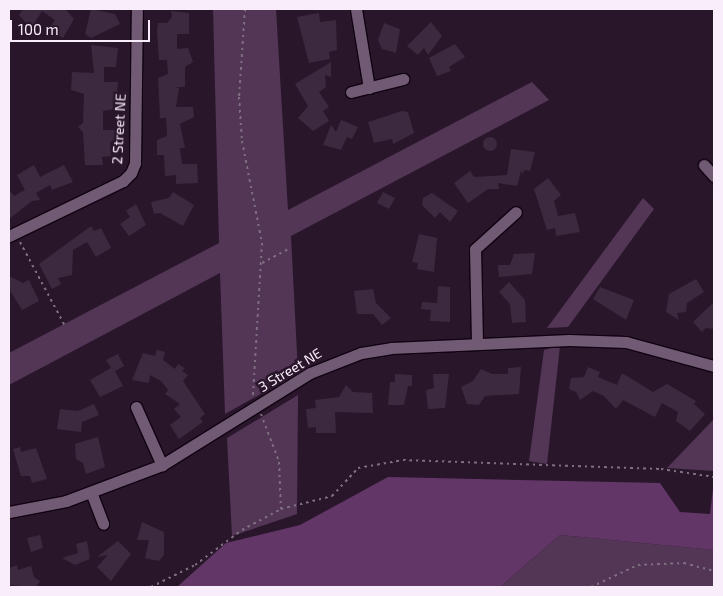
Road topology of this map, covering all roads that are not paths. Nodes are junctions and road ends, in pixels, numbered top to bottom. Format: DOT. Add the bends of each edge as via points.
graph roads {
  1 [pos="137,9"];
  2 [pos="356,9"];
  3 [pos="403,79"];
  4 [pos="369,88"];
  5 [pos="351,92"];
  6 [pos="704,166"];
  7 [pos="714,176"];
  8 [pos="516,212"];
  9 [pos="13,235"];
  10 [pos="477,343"];
  11 [pos="714,366"];
  12 [pos="136,407"];
  13 [pos="162,465"];
  14 [pos="92,492"];
  15 [pos="9,512"];
  16 [pos="103,524"];
  1 -- 9 [label="street, 2 Street NE" via="135,163 131,173"];
  2 -- 4 [label="street"];
  3 -- 4 [label="street"];
  4 -- 5 [label="street"];
  6 -- 7 [label="street"];
  8 -- 10 [label="street" via="475,249"];
  10 -- 11 [label="street, 3 Street NE" via="626,342"];
  10 -- 13 [label="street, 3 Street NE" via="391,348 339,359 300,378"];
  12 -- 13 [label="street"];
  13 -- 14 [label="street, 3 Street NE"];
  14 -- 15 [label="street, 3 Street NE" via="44,508"];
  14 -- 16 [label="street"];
}
